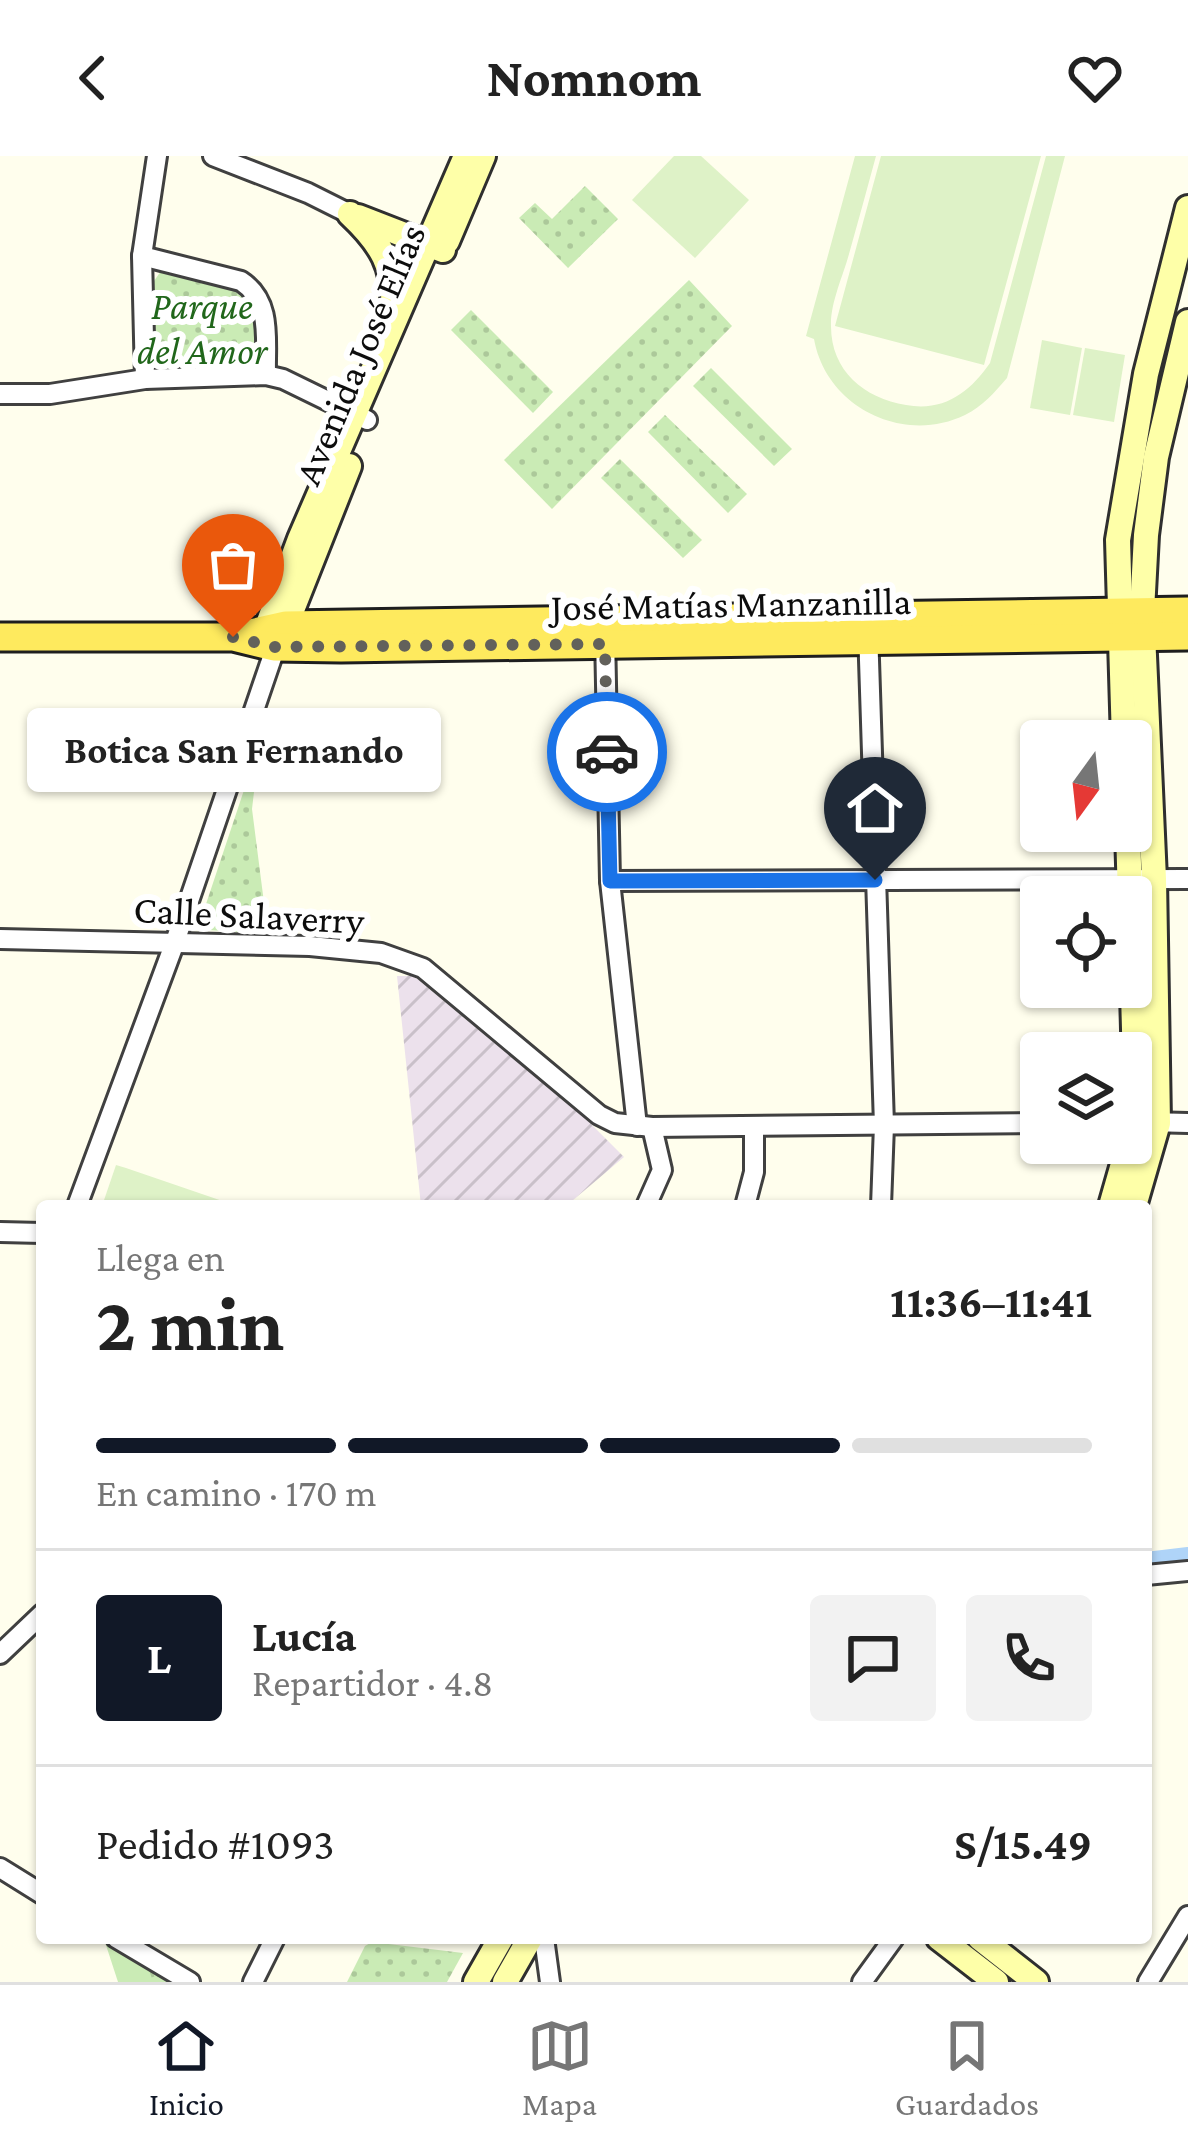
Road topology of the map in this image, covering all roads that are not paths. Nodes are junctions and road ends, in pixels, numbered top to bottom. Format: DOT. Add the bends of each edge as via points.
graph roads {
  1 [pos="158,156"];
  2 [pos="213,156"];
  3 [pos="466,156"];
  4 [pos="483,156"];
  5 [pos="1188,208"];
  6 [pos="350,214"];
  7 [pos="436,247"];
  8 [pos="142,256"];
  9 [pos="1188,322"];
  10 [pos="392,328"];
  11 [pos="266,375"];
  12 [pos="145,379"];
  13 [pos="1181,379"];
  14 [pos="1144,380"];
  15 [pos="0,394"];
  16 [pos="360,417"];
  17 [pos="1188,610"];
  18 [pos="1131,624"];
  19 [pos="868,628"];
  20 [pos="605,632"];
  21 [pos="276,633"];
  22 [pos="1188,636"];
  23 [pos="0,637"];
  24 [pos="1125,720"];
  25 [pos="1138,876"];
  26 [pos="1188,879"];
  27 [pos="875,880"];
  28 [pos="610,881"];
  29 [pos="1020,883"];
  30 [pos="1152,883"];
  31 [pos="0,939"];
  32 [pos="176,942"];
  33 [pos="1020,1123"];
  34 [pos="1188,1123"];
  35 [pos="884,1125"];
  36 [pos="645,1127"];
  37 [pos="754,1127"];
  38 [pos="1152,1127"];
  39 [pos="1125,1164"];
  40 [pos="1136,1164"];
  41 [pos="79,1200"];
  42 [pos="649,1200"];
  43 [pos="747,1200"];
  44 [pos="881,1200"];
  45 [pos="1113,1200"];
  46 [pos="1134,1200"];
  47 [pos="0,1232"];
  48 [pos="36,1233"];
  49 [pos="1188,1571"];
  50 [pos="1152,1574"];
  51 [pos="36,1620"];
  52 [pos="0,1654"];
  53 [pos="0,1868"];
  54 [pos="36,1890"];
  55 [pos="1188,1916"];
  56 [pos="126,1944"];
  57 [pos="272,1944"];
  58 [pos="498,1944"];
  59 [pos="527,1944"];
  60 [pos="545,1944"];
  61 [pos="890,1944"];
  62 [pos="947,1944"];
  63 [pos="997,1944"];
  64 [pos="190,1982"];
  65 [pos="253,1982"];
  66 [pos="476,1982"];
  67 [pos="505,1982"];
  68 [pos="550,1982"];
  69 [pos="862,1982"];
  70 [pos="996,1982"];
  71 [pos="1036,1982"];
  72 [pos="1148,1982"];
  1 -- 8 [label="street"];
  2 -- 6 [label="street"];
  3 -- 7 [label="main road, Avenida José Elías"];
  4 -- 7 [label="main road, Avenida José Elías"];
  5 -- 14 [label="main road"];
  6 -- 7 [label="main road"];
  6 -- 10 [label="main road" via="388,262"];
  7 -- 10 [label="main road, Avenida José Elías"];
  7 -- 16 [label="main road, Avenida José Elías"];
  8 -- 11 [label="street" via="249,286 265,310"];
  8 -- 12 [label="street"];
  9 -- 13 [label="main road"];
  10 -- 16 [label="main road, Avenida José Elías"];
  11 -- 12 [label="street"];
  11 -- 16 [label="street"];
  12 -- 15 [label="street"];
  13 -- 14 [label="street"];
  13 -- 18 [label="main road" via="1156,457"];
  14 -- 18 [label="main road" via="1118,540"];
  16 -- 21 [label="main road, Avenida José Elías"];
  17 -- 18 [label="main road, José Matías Manzanilla"];
  18 -- 19 [label="main road, José Matías Manzanilla"];
  18 -- 22 [label="main road, José Matías Manzanilla"];
  18 -- 24 [label="main road"];
  18 -- 25 [label="main road"];
  19 -- 20 [label="main road, José Matías Manzanilla"];
  19 -- 27 [label="street"];
  20 -- 21 [label="main road, José Matías Manzanilla"];
  20 -- 28 [label="street"];
  21 -- 23 [label="main road, José Matías Manzanilla"];
  21 -- 32 [label="street"];
  26 -- 30 [label="street"];
  27 -- 28 [label="street"];
  27 -- 29 [label="street"];
  27 -- 35 [label="street"];
  28 -- 36 [label="street"];
  31 -- 32 [label="street, Calle Salaverry"];
  32 -- 36 [label="street, Calle Salaverry" via="310,946 406,961 599,1115"];
  32 -- 41 [label="street"];
  33 -- 35 [label="street"];
  34 -- 38 [label="street"];
  35 -- 37 [label="street"];
  35 -- 44 [label="street"];
  36 -- 37 [label="street"];
  36 -- 42 [label="street" via="662,1170"];
  37 -- 43 [label="street"];
  39 -- 45 [label="main road"];
  40 -- 46 [label="main road"];
  47 -- 48 [label="street"];
  49 -- 50 [label="street"];
  51 -- 52 [label="street"];
  53 -- 54 [label="street"];
  55 -- 72 [label="street"];
  56 -- 64 [label="street"];
  57 -- 65 [label="street"];
  58 -- 66 [label="main road"];
  59 -- 67 [label="main road"];
  60 -- 68 [label="street"];
  61 -- 69 [label="street"];
  62 -- 70 [label="main road"];
  63 -- 71 [label="main road"];
}
